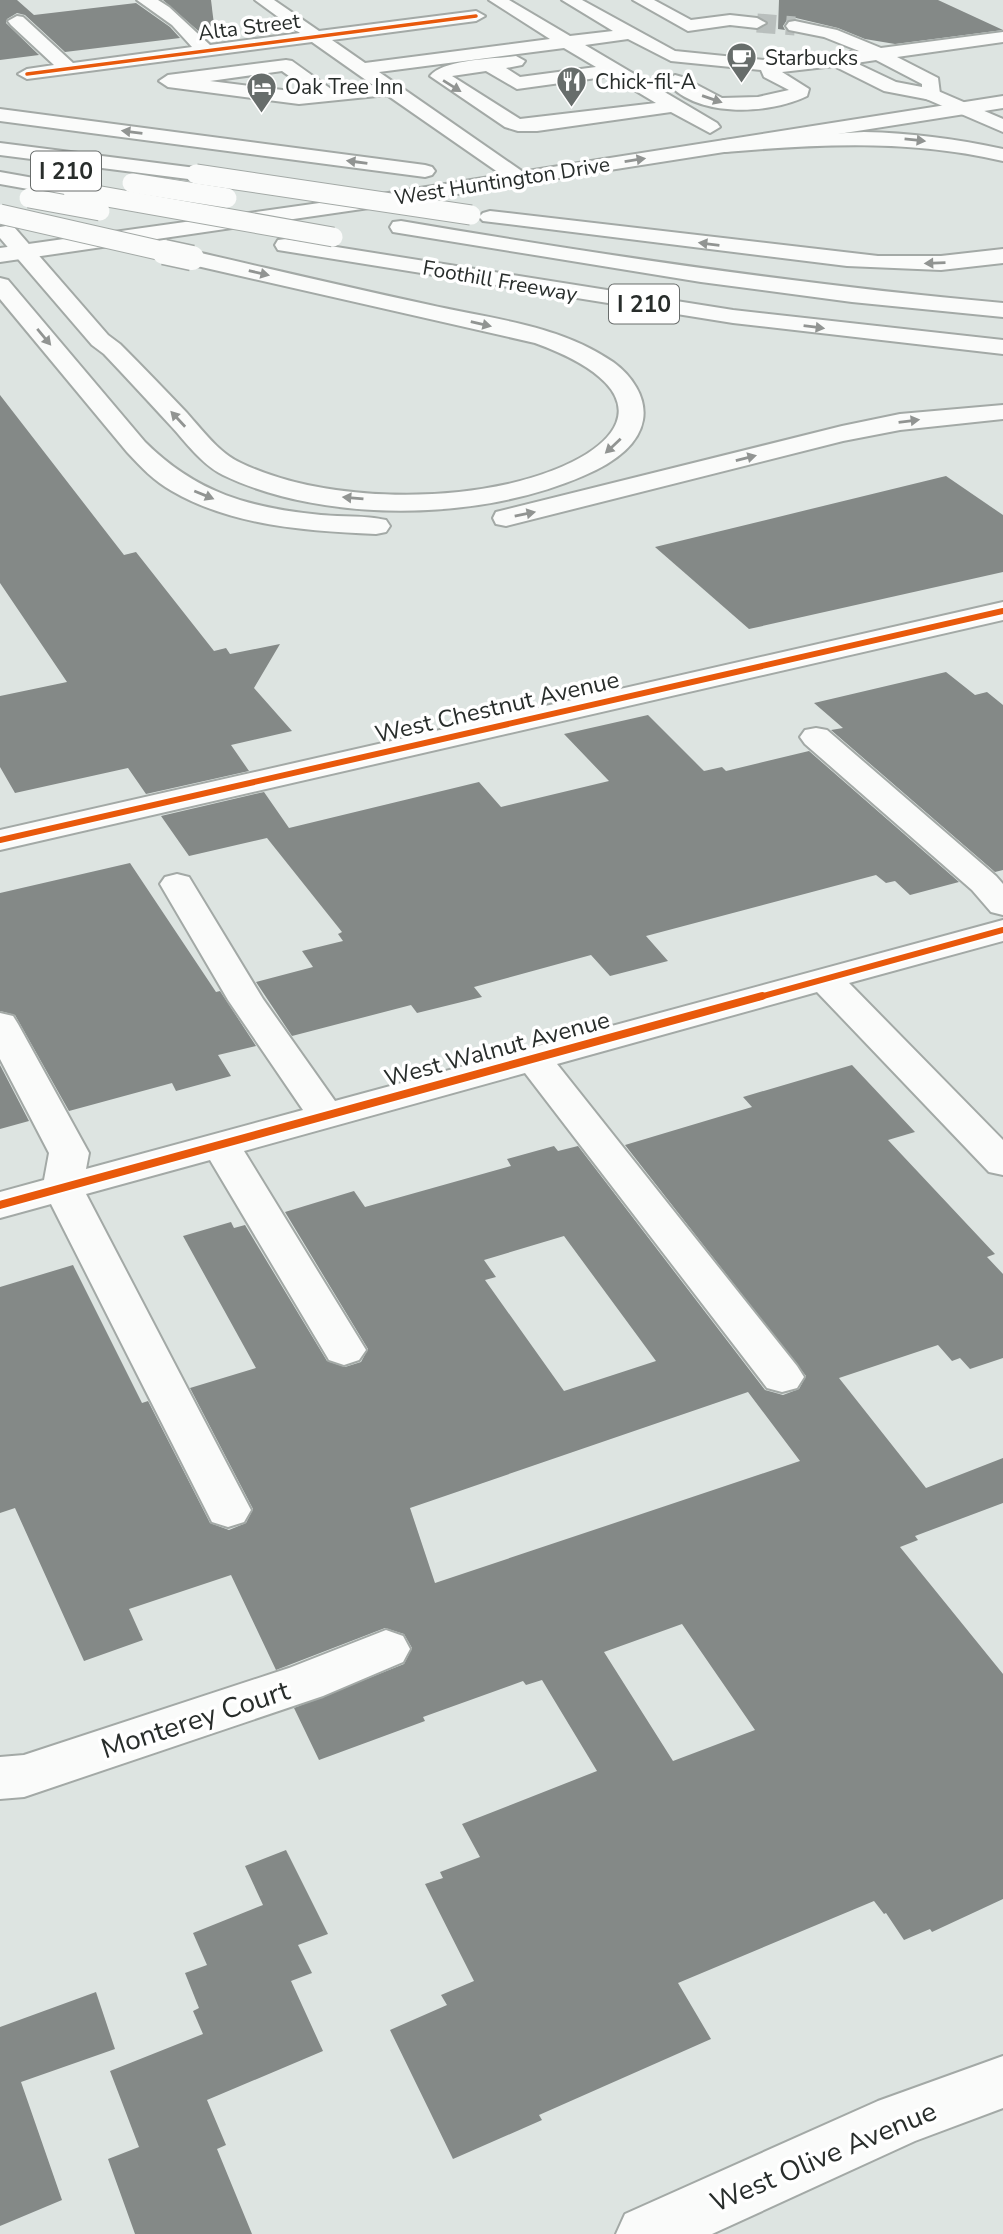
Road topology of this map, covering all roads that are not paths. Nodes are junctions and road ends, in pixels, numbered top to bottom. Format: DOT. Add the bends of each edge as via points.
graph roads {
  1 [pos="145,0"];
  2 [pos="263,0"];
  3 [pos="497,0"];
  4 [pos="570,0"];
  5 [pos="641,0"];
  6 [pos="476,16"];
  7 [pos="17,21"];
  8 [pos="757,23"];
  9 [pos="795,26"];
  10 [pos="629,34"];
  11 [pos="314,37"];
  12 [pos="1003,37"];
  13 [pos="566,42"];
  14 [pos="205,51"];
  15 [pos="584,52"];
  16 [pos="877,54"];
  17 [pos="671,56"];
  18 [pos="837,60"];
  19 [pos="489,65"];
  20 [pos="770,66"];
  21 [pos="68,68"];
  22 [pos="359,69"];
  23 [pos="615,70"];
  24 [pos="27,74"];
  25 [pos="1003,84"];
  26 [pos="388,89"];
  27 [pos="931,94"];
  28 [pos="327,95"];
  29 [pos="879,102"];
  30 [pos="1003,102"];
  31 [pos="673,106"];
  32 [pos="968,108"];
  33 [pos="801,114"];
  34 [pos="0,115"];
  35 [pos="1003,126"];
  36 [pos="684,131"];
  37 [pos="723,131"];
  38 [pos="0,149"];
  39 [pos="1003,155"];
  40 [pos="0,159"];
  41 [pos="493,160"];
  42 [pos="466,165"];
  43 [pos="519,167"];
  44 [pos="0,168"];
  45 [pos="0,178"];
  46 [pos="0,193"];
  47 [pos="2,226"];
  48 [pos="342,233"];
  49 [pos="377,234"];
  50 [pos="12,253"];
  51 [pos="1003,256"];
  52 [pos="0,285"];
  53 [pos="1003,310"];
  54 [pos="1003,321"];
  55 [pos="1003,331"];
  56 [pos="1003,347"];
  57 [pos="1003,412"];
  58 [pos="1003,611"];
  59 [pos="816,737"];
  60 [pos="0,840"];
  61 [pos="177,884"];
  62 [pos="1003,905"];
  63 [pos="1003,930"];
  64 [pos="826,981"];
  65 [pos="0,1024"];
  66 [pos="534,1059"];
  67 [pos="326,1115"];
  68 [pos="220,1144"];
  69 [pos="1003,1163"];
  70 [pos="62,1187"];
  71 [pos="0,1205"];
  72 [pos="344,1350"];
  73 [pos="782,1377"];
  74 [pos="228,1510"];
  75 [pos="386,1649"];
  76 [pos="0,1778"];
  77 [pos="1003,2082"];
  78 [pos="646,2234"];
  1 -- 14 [label="main road" via="174,16"];
  2 -- 11 [label="main road"];
  3 -- 13 [label="main road"];
  4 -- 10 [label="main road"];
  5 -- 8 [label="main road" via="688,26 730,20"];
  6 -- 11 [label="main road, Alta Street"];
  7 -- 21 [label="main road"];
  9 -- 16 [label="main road" via="819,28"];
  10 -- 13 [label="main road"];
  10 -- 17 [label="main road"];
  11 -- 14 [label="main road, Alta Street"];
  11 -- 22 [label="main road"];
  12 -- 16 [label="main road"];
  13 -- 15 [label="main road"];
  13 -- 22 [label="main road"];
  14 -- 21 [label="main road, Alta Street"];
  15 -- 19 [label="main road"];
  15 -- 23 [label="main road"];
  16 -- 18 [label="main road"];
  16 -- 27 [label="main road" via="931,82"];
  17 -- 20 [label="main road"];
  17 -- 20 [label="main road, one-way" via="656,70 718,103 739,104 800,92 770,73"];
  18 -- 20 [label="main road"];
  18 -- 27 [label="main road" via="891,88"];
  19 -- 23 [label="main road" via="517,83"];
  19 -- 31 [label="main road, one-way" via="439,76 512,123 537,125"];
  21 -- 24 [label="main road, Alta Street"];
  22 -- 26 [label="main road"];
  23 -- 31 [label="main road"];
  25 -- 27 [label="main road"];
  26 -- 28 [label="main road"];
  26 -- 41 [label="main road"];
  27 -- 29 [label="main road"];
  27 -- 32 [label="main road"];
  28 -- 28 [label="main road" via="299,98 168,81 286,65"];
  30 -- 32 [label="main road, West Huntington Drive"];
  31 -- 37 [label="main road"];
  32 -- 35 [label="main road"];
  32 -- 37 [label="main road, West Huntington Drive"];
  33 -- 37 [label="main road, West Huntington Drive"];
  47 -- 34 [label="main road, West Huntington Drive, one-way" via="432,170"];
  36 -- 37 [label="main road, West Huntington Drive"];
  37 -- 39 [label="main road, one-way" via="880,136"];
  43 -- 37 [label="main road, West Huntington Drive, one-way"];
  51 -- 38 [label="main road, one-way, bridge" via="915,264 852,261 471,215"];
  40 -- 53 [label="main road, Foothill Freeway / I 210, bridge" via="742,281"];
  41 -- 42 [label="main road, West Huntington Drive"];
  41 -- 43 [label="main road, West Huntington Drive"];
  43 -- 50 [label="main road, West Huntington Drive"];
  44 -- 48 [label="main road"];
  45 -- 48 [label="main road, bridge"];
  46 -- 56 [label="main road, Foothill Freeway / I 210, one-way, bridge" via="600,298"];
  47 -- 50 [label="main road"];
  47 -- 50 [label="main road, one-way, bridge" via="192,258 565,347 604,367 621,382 633,407 631,423 611,449 577,470 488,495 421,501 359,499 273,484 230,468 210,453 112,349"];
  48 -- 55 [label="main road" via="571,277"];
  49 -- 54 [label="main road" via="787,298"];
  52 -- 57 [label="main road, one-way" via="160,471 200,494 262,513 315,522 442,524 534,512 842,434 900,422"];
  58 -- 60 [label="main road, West Chestnut Avenue"];
  59 -- 62 [label="main road" via="984,883"];
  61 -- 67 [label="main road" via="246,1000"];
  63 -- 64 [label="main road, West Walnut Avenue"];
  64 -- 66 [label="main road, West Walnut Avenue"];
  64 -- 69 [label="main road"];
  65 -- 70 [label="main road" via="69,1153"];
  66 -- 67 [label="main road, West Walnut Avenue"];
  66 -- 73 [label="main road"];
  67 -- 68 [label="main road, West Walnut Avenue"];
  68 -- 70 [label="main road, West Walnut Avenue"];
  68 -- 72 [label="main road"];
  70 -- 71 [label="main road, West Walnut Avenue"];
  70 -- 74 [label="main road"];
  75 -- 76 [label="main road, Monterey Court" via="306,1682 24,1776"];
  77 -- 78 [label="main road, West Olive Avenue" via="898,2120"];
}
